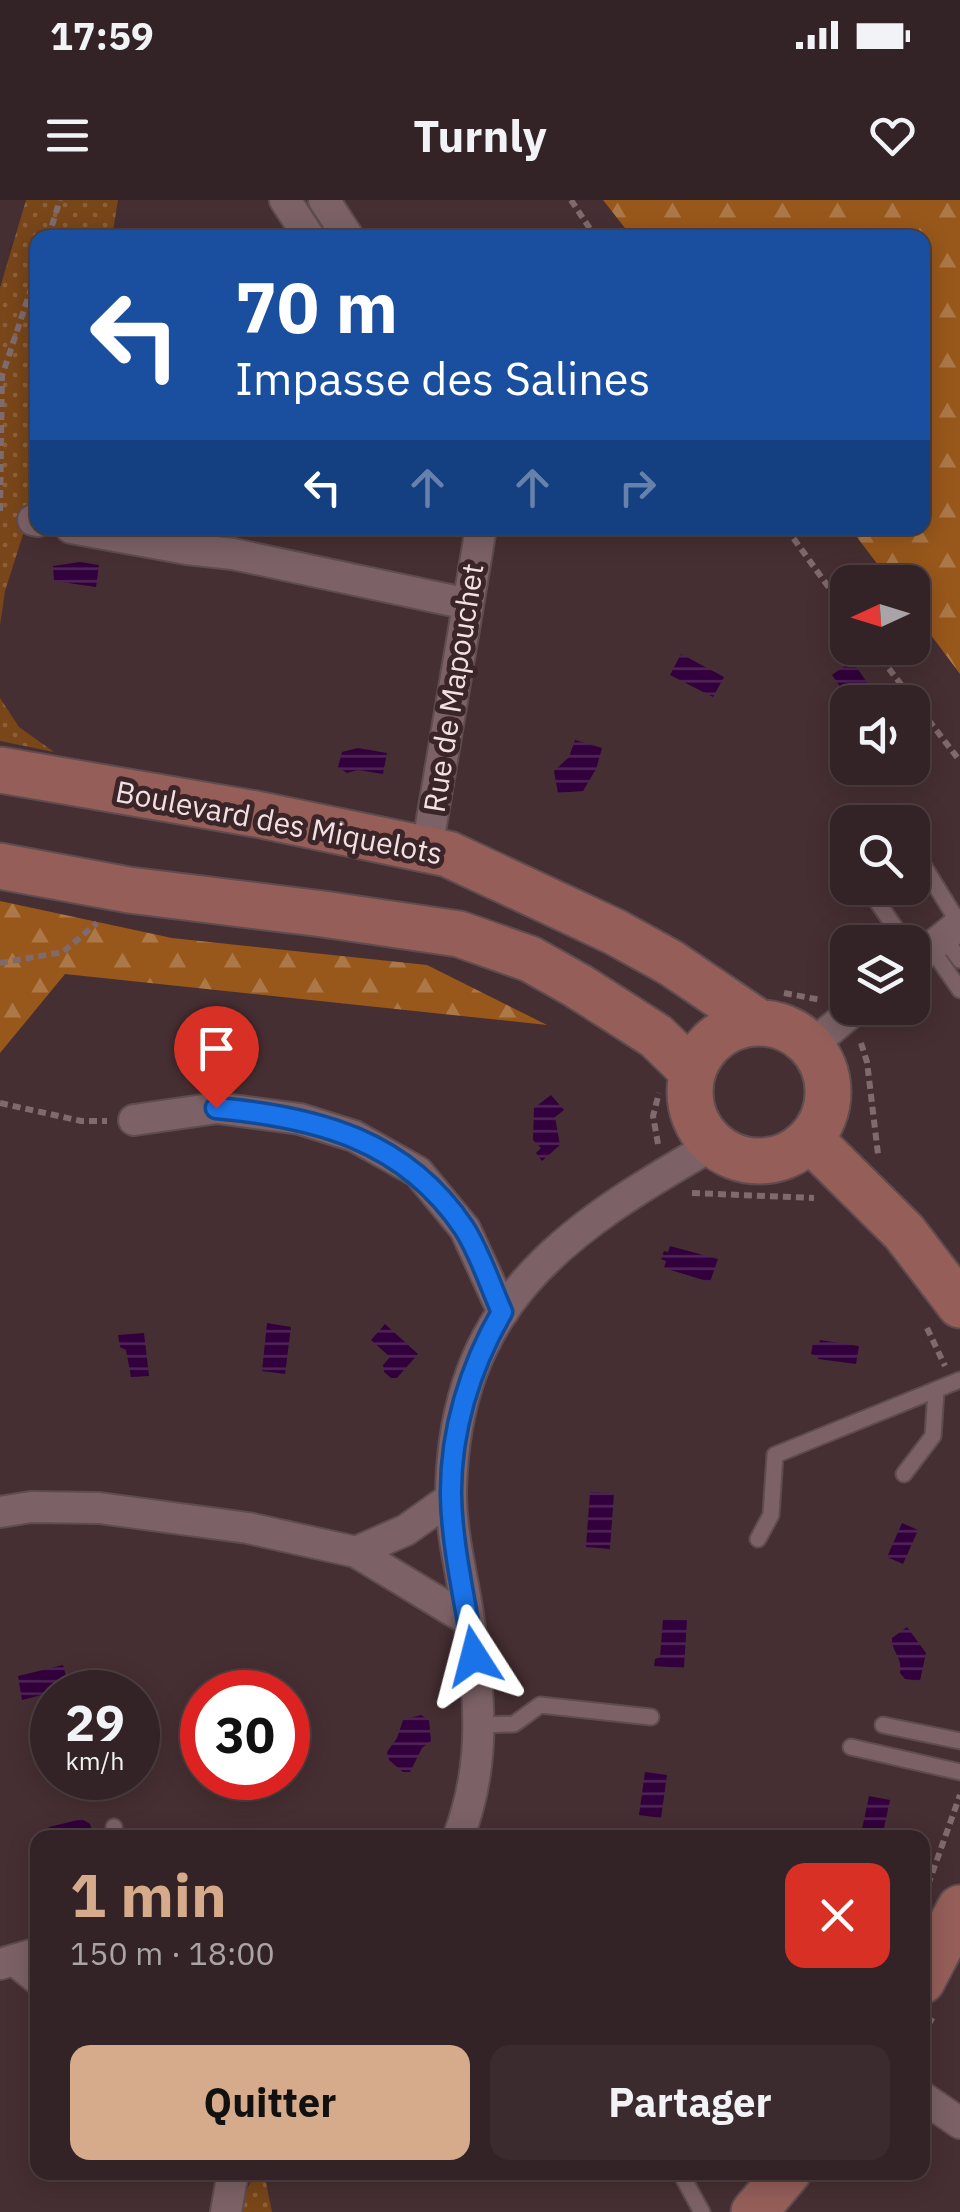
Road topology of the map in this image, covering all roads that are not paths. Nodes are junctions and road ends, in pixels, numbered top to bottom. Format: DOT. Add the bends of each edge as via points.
graph roads {
  1 [pos="285,200"];
  2 [pos="324,200"];
  3 [pos="305,230"];
  4 [pos="344,230"];
  5 [pos="152,535"];
  6 [pos="479,535"];
  7 [pos="187,538"];
  8 [pos="240,541"];
  9 [pos="468,604"];
  10 [pos="0,770"];
  11 [pos="427,849"];
  12 [pos="0,866"];
  13 [pos="885,905"];
  14 [pos="924,905"];
  15 [pos="933,946"];
  16 [pos="960,990"];
  17 [pos="758,1022"];
  18 [pos="836,1025"];
  19 [pos="811,1046"];
  20 [pos="692,1071"];
  21 [pos="134,1120"];
  22 [pos="810,1139"];
  23 [pos="713,1145"];
  24 [pos="502,1312"];
  25 [pos="942,1314"];
  26 [pos="956,1382"];
  27 [pos="936,1391"];
  28 [pos="904,1474"];
  29 [pos="451,1498"];
  30 [pos="0,1512"];
  31 [pos="758,1539"];
  32 [pos="356,1552"];
  33 [pos="468,1620"];
  34 [pos="651,1717"];
  35 [pos="883,1724"];
  36 [pos="480,1725"];
  37 [pos="960,1741"];
  38 [pos="851,1747"];
  39 [pos="960,1772"];
  40 [pos="460,1830"];
  41 [pos="960,1908"];
  42 [pos="30,1955"];
  43 [pos="2,1963"];
  44 [pos="930,1965"];
  45 [pos="30,1983"];
  46 [pos="930,2103"];
  47 [pos="960,2123"];
  48 [pos="231,2180"];
  49 [pos="684,2180"];
  50 [pos="781,2180"];
  51 [pos="226,2212"];
  52 [pos="702,2212"];
  53 [pos="754,2212"];
  1 -- 3 [label="street"];
  2 -- 4 [label="street"];
  5 -- 7 [label="street"];
  6 -- 9 [label="street, Rue de Mapouchet"];
  7 -- 8 [label="street"];
  8 -- 9 [label="street"];
  9 -- 11 [label="street, Rue de Mapouchet"];
  10 -- 11 [label="main road, Boulevard des Miquelots"];
  11 -- 17 [label="main road, Boulevard des Miquelots" via="614,932"];
  12 -- 20 [label="main road" via="129,890 432,928 485,942 578,986 656,1036"];
  13 -- 15 [label="lane"];
  14 -- 15 [label="lane"];
  15 -- 16 [label="lane"];
  17 -- 19 [label="main road" via="796,1032"];
  17 -- 20 [label="main road" via="717,1036"];
  18 -- 19 [label="street"];
  19 -- 22 [label="main road" via="828,1082 828,1103"];
  20 -- 23 [label="main road" via="692,1111"];
  21 -- 24 [label="street" via="216,1108 300,1119 367,1143 418,1172 465,1229"];
  22 -- 23 [label="main road" via="784,1156 752,1162"];
  22 -- 25 [label="main road" via="904,1232"];
  23 -- 24 [label="street" via="567,1238"];
  24 -- 29 [label="street" via="462,1410"];
  26 -- 27 [label="lane"];
  27 -- 28 [label="lane" via="933,1436"];
  27 -- 31 [label="lane" via="775,1455 771,1514"];
  29 -- 32 [label="street" via="406,1530"];
  29 -- 33 [label="street"];
  30 -- 32 [label="street" via="99,1508 248,1528"];
  32 -- 33 [label="street"];
  33 -- 36 [label="street"];
  34 -- 36 [label="lane" via="540,1705 514,1724"];
  35 -- 37 [label="lane"];
  36 -- 40 [label="street" via="476,1778"];
  38 -- 39 [label="lane"];
  41 -- 44 [label="main road"];
  42 -- 43 [label="street"];
  43 -- 45 [label="lane"];
  46 -- 47 [label="street"];
  48 -- 51 [label="street"];
  49 -- 52 [label="lane"];
  50 -- 53 [label="main road"];
}
